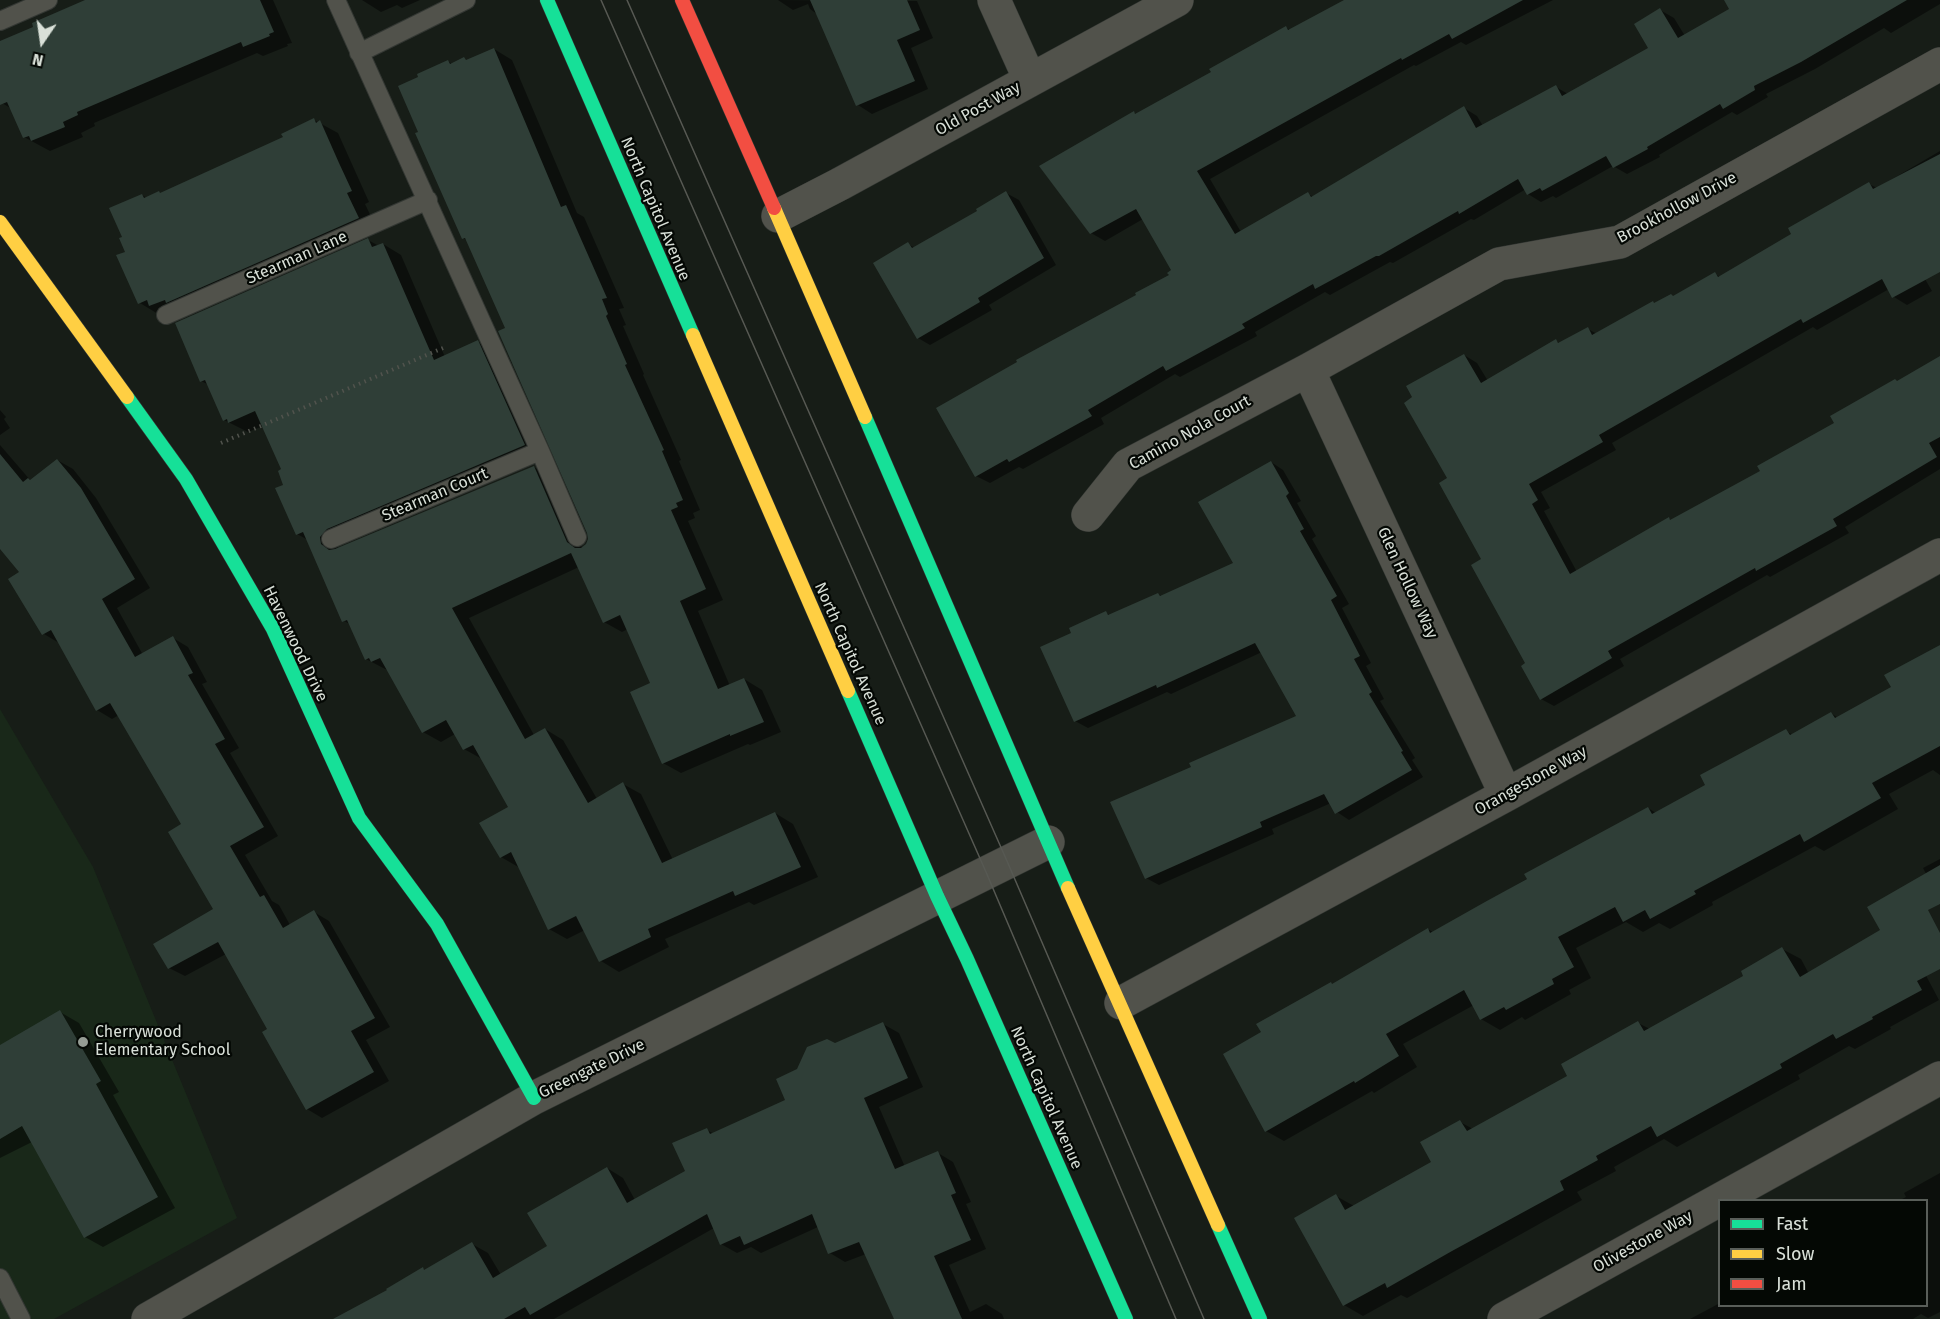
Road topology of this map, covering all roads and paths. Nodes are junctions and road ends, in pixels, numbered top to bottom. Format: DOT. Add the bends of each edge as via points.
graph roads {
  1 [pos="48,0"];
  2 [pos="336,0"];
  3 [pos="466,0"];
  4 [pos="547,0"];
  5 [pos="682,0"];
  6 [pos="994,0"];
  7 [pos="1177,0"];
  8 [pos="0,21"];
  9 [pos="359,53"];
  10 [pos="1940,64"];
  11 [pos="1030,80"];
  12 [pos="428,200"];
  13 [pos="778,216"];
  14 [pos="0,222"];
  15 [pos="166,315"];
  16 [pos="443,348"];
  17 [pos="1308,370"];
  18 [pos="221,443"];
  19 [pos="540,451"];
  20 [pos="1088,515"];
  21 [pos="577,537"];
  22 [pos="331,539"];
  23 [pos="1940,555"];
  24 [pos="1506,795"];
  25 [pos="1048,842"];
  26 [pos="937,896"];
  27 [pos="1121,1003"];
  28 [pos="1940,1078"];
  29 [pos="534,1098"];
  30 [pos="1721,1199"];
  31 [pos="1718,1201"];
  32 [pos="0,1278"];
  33 [pos="21,1319"];
  34 [pos="148,1319"];
  35 [pos="1126,1319"];
  36 [pos="1260,1319"];
  37 [pos="1504,1319"];
  1 -- 8 [label="lane"];
  2 -- 9 [label="lane"];
  3 -- 9 [label="lane"];
  4 -- 26 [label="main road, North Capitol Avenue"];
  5 -- 13 [label="main road"];
  6 -- 11 [label="street"];
  7 -- 11 [label="street, Old Post Way"];
  9 -- 12 [label="lane"];
  10 -- 17 [label="street, Brookhollow Drive" via="1620,242 1499,264"];
  11 -- 13 [label="street, Old Post Way"];
  12 -- 15 [label="lane, Stearman Lane"];
  12 -- 19 [label="lane"];
  13 -- 25 [label="main road"];
  14 -- 29 [label="main road, Havenwood Drive" via="186,479 273,629 359,818 437,924"];
  16 -- 18 [label="path"];
  17 -- 20 [label="street, Camino Nola Court" via="1128,465"];
  17 -- 24 [label="street, Glen Hollow Way"];
  19 -- 21 [label="lane"];
  19 -- 22 [label="lane, Stearman Court"];
  23 -- 24 [label="street, Orangestone Way"];
  24 -- 27 [label="street, Orangestone Way"];
  25 -- 26 [label="street, Greengate Drive"];
  25 -- 27 [label="main road"];
  26 -- 29 [label="street, Greengate Drive"];
  26 -- 35 [label="main road, North Capitol Avenue"];
  27 -- 36 [label="main road"];
  28 -- 30 [label="street, Olivestone Way"];
  29 -- 34 [label="street, Greengate Drive"];
  31 -- 37 [label="street, Olivestone Way"];
  32 -- 33 [label="lane"];
}
